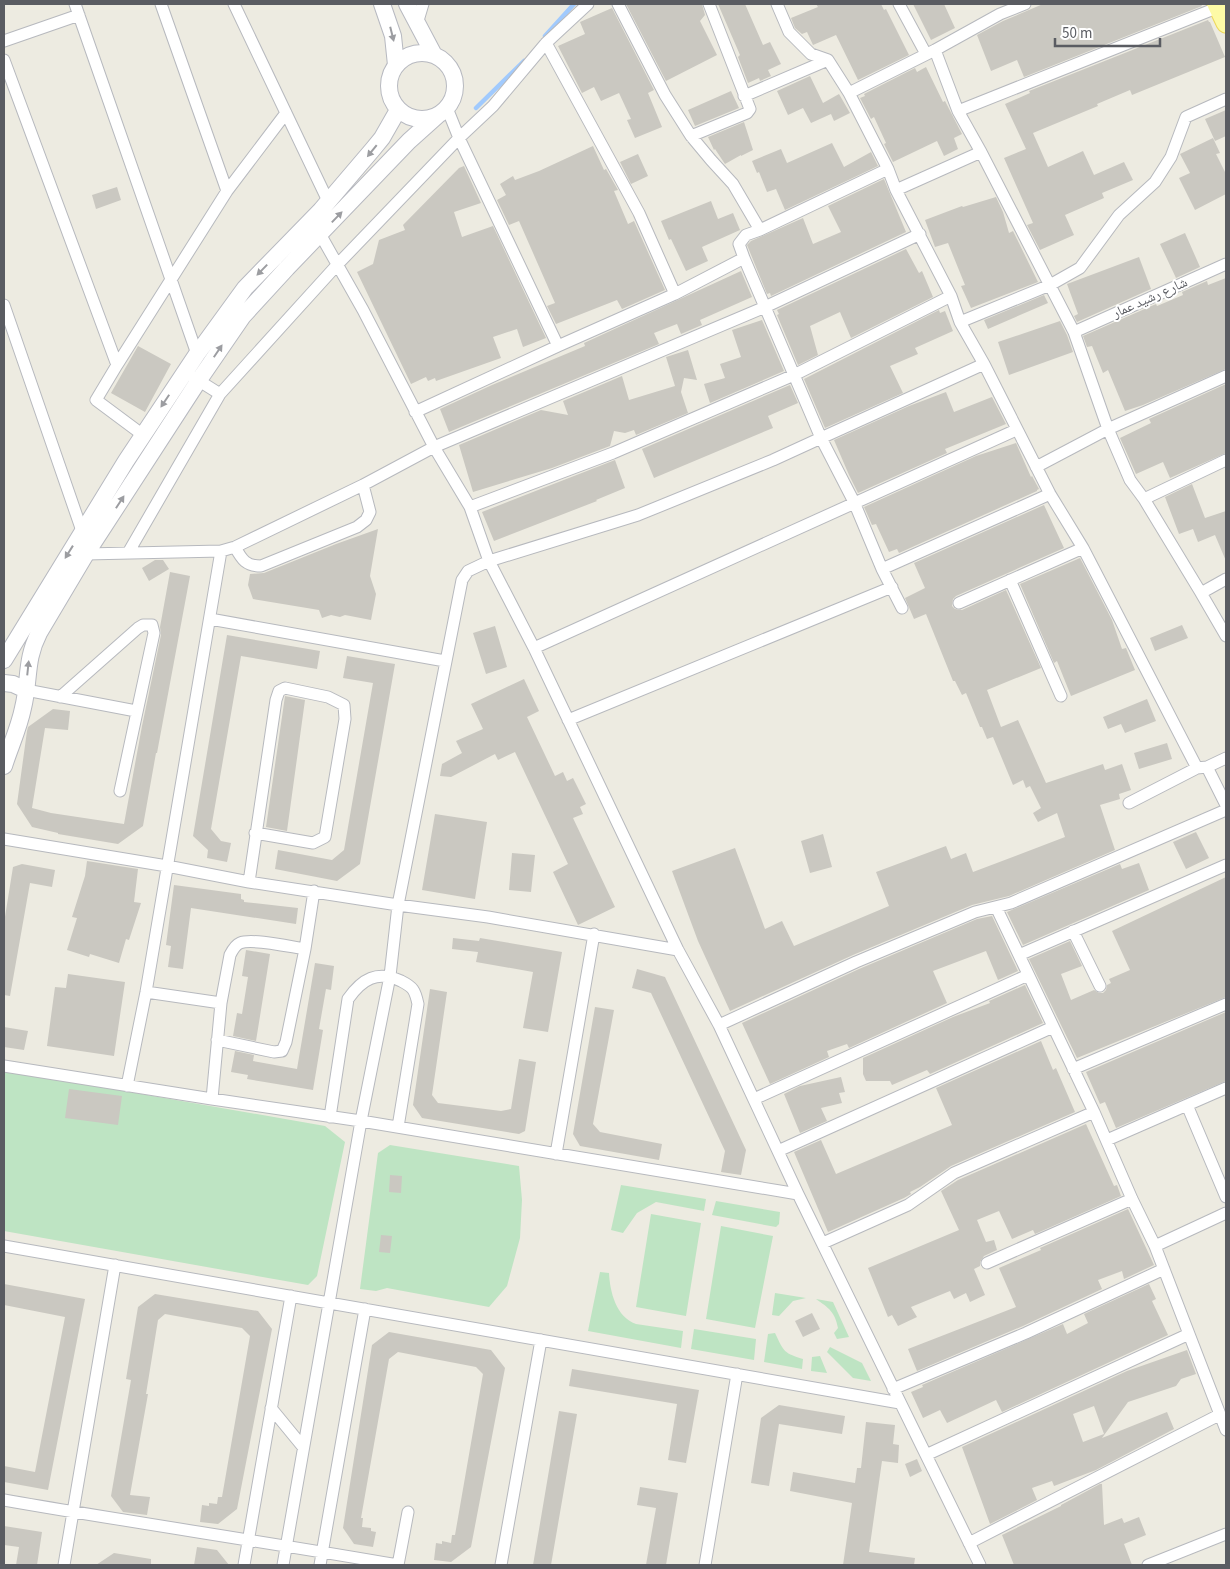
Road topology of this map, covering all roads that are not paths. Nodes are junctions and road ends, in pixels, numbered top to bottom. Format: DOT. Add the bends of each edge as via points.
graph roads {
  1 [pos="75,4"];
  2 [pos="161,4"];
  3 [pos="234,4"];
  4 [pos="382,4"];
  5 [pos="407,4"];
  6 [pos="424,4"];
  7 [pos="588,4"];
  8 [pos="618,4"];
  9 [pos="709,4"];
  10 [pos="777,4"];
  11 [pos="899,4"];
  12 [pos="1025,4"];
  13 [pos="1221,12"];
  14 [pos="79,15"];
  15 [pos="417,24"];
  16 [pos="4,40"];
  17 [pos="546,43"];
  18 [pos="930,52"];
  19 [pos="434,55"];
  20 [pos="4,60"];
  21 [pos="828,60"];
  22 [pos="396,65"];
  23 [pos="849,93"];
  24 [pos="744,96"];
  25 [pos="1226,99"];
  26 [pos="398,110"];
  27 [pos="442,112"];
  28 [pos="958,112"];
  29 [pos="286,113"];
  30 [pos="691,136"];
  31 [pos="459,138"];
  32 [pos="981,152"];
  33 [pos="888,169"];
  34 [pos="896,190"];
  35 [pos="227,191"];
  36 [pos="328,201"];
  37 [pos="760,230"];
  38 [pos="320,234"];
  39 [pos="920,234"];
  40 [pos="744,258"];
  41 [pos="1226,264"];
  42 [pos="337,265"];
  43 [pos="172,280"];
  44 [pos="1050,285"];
  45 [pos="675,294"];
  46 [pos="951,296"];
  47 [pos="766,307"];
  48 [pos="4,308"];
  49 [pos="960,322"];
  50 [pos="1074,332"];
  51 [pos="558,346"];
  52 [pos="197,354"];
  53 [pos="984,364"];
  54 [pos="117,365"];
  55 [pos="794,375"];
  56 [pos="192,376"];
  57 [pos="1226,376"];
  58 [pos="220,394"];
  59 [pos="415,412"];
  60 [pos="1108,429"];
  61 [pos="1016,430"];
  62 [pos="143,435"];
  63 [pos="821,438"];
  64 [pos="434,447"];
  65 [pos="1226,460"];
  66 [pos="1036,467"];
  67 [pos="363,485"];
  68 [pos="1050,494"];
  69 [pos="1144,500"];
  70 [pos="854,502"];
  71 [pos="470,507"];
  72 [pos="82,531"];
  73 [pos="235,547"];
  74 [pos="1083,548"];
  75 [pos="221,551"];
  76 [pos="128,553"];
  77 [pos="86,554"];
  78 [pos="489,560"];
  79 [pos="882,569"];
  80 [pos="1226,579"];
  81 [pos="1010,580"];
  82 [pos="892,587"];
  83 [pos="1201,593"];
  84 [pos="959,603"];
  85 [pos="902,608"];
  86 [pos="210,619"];
  87 [pos="24,625"];
  88 [pos="39,633"];
  89 [pos="1226,636"];
  90 [pos="7,648"];
  91 [pos="534,648"];
  92 [pos="445,661"];
  93 [pos="4,683"];
  94 [pos="26,690"];
  95 [pos="1061,696"];
  96 [pos="60,697"];
  97 [pos="136,711"];
  98 [pos="568,720"];
  99 [pos="12,722"];
  100 [pos="1226,758"];
  101 [pos="4,766"];
  102 [pos="1202,768"];
  103 [pos="120,791"];
  104 [pos="1129,803"];
  105 [pos="1226,805"];
  106 [pos="1226,810"];
  107 [pos="255,833"];
  108 [pos="4,839"];
  109 [pos="1226,864"];
  110 [pos="167,866"];
  111 [pos="249,882"];
  112 [pos="314,891"];
  113 [pos="398,905"];
  114 [pos="996,907"];
  115 [pos="1073,931"];
  116 [pos="594,934"];
  117 [pos="305,949"];
  118 [pos="678,950"];
  119 [pos="1018,955"];
  120 [pos="1028,975"];
  121 [pos="390,976"];
  122 [pos="1100,986"];
  123 [pos="146,992"];
  124 [pos="221,1003"];
  125 [pos="1226,1004"];
  126 [pos="720,1025"];
  127 [pos="1053,1027"];
  128 [pos="217,1040"];
  129 [pos="4,1066"];
  130 [pos="1073,1069"];
  131 [pos="127,1086"];
  132 [pos="1226,1088"];
  133 [pos="212,1099"];
  134 [pos="754,1099"];
  135 [pos="1186,1105"];
  136 [pos="1094,1112"];
  137 [pos="330,1117"];
  138 [pos="361,1121"];
  139 [pos="398,1127"];
  140 [pos="1107,1140"];
  141 [pos="778,1150"];
  142 [pos="556,1154"];
  143 [pos="798,1194"];
  144 [pos="1226,1197"];
  145 [pos="1132,1199"];
  146 [pos="1224,1218"];
  147 [pos="823,1243"];
  148 [pos="4,1246"];
  149 [pos="1155,1246"];
  150 [pos="987,1263"];
  151 [pos="116,1266"];
  152 [pos="1164,1269"];
  153 [pos="291,1296"];
  154 [pos="329,1303"];
  155 [pos="365,1309"];
  156 [pos="1189,1334"];
  157 [pos="541,1340"];
  158 [pos="737,1374"];
  159 [pos="893,1389"];
  160 [pos="900,1403"];
  161 [pos="271,1408"];
  162 [pos="1219,1415"];
  163 [pos="1226,1430"];
  164 [pos="303,1447"];
  165 [pos="926,1455"];
  166 [pos="4,1500"];
  167 [pos="73,1512"];
  168 [pos="408,1512"];
  169 [pos="1226,1534"];
  170 [pos="248,1539"];
  171 [pos="969,1543"];
  172 [pos="286,1545"];
  173 [pos="322,1552"];
  174 [pos="64,1565"];
  175 [pos="244,1565"];
  176 [pos="282,1565"];
  177 [pos="320,1565"];
  178 [pos="398,1565"];
  179 [pos="501,1565"];
  180 [pos="705,1565"];
  181 [pos="980,1565"];
  182 [pos="1148,1565"];
  1 -- 14 [label="street"];
  2 -- 35 [label="street"];
  3 -- 29 [label="street"];
  4 -- 22 [label="main road, one-way" via="393,36"];
  5 -- 15 [label="main road"];
  6 -- 15 [label="street"];
  7 -- 17 [label="street"];
  8 -- 30 [label="street" via="665,95"];
  9 -- 24 [label="street"];
  10 -- 21 [label="street" via="789,32 811,54"];
  11 -- 18 [label="street"];
  12 -- 18 [label="street"];
  13 -- 28 [label="street"];
  14 -- 16 [label="street"];
  14 -- 43 [label="street"];
  15 -- 19 [label="main road"];
  17 -- 31 [label="street" via="493,106"];
  17 -- 45 [label="street" via="639,213"];
  18 -- 23 [label="street"];
  18 -- 28 [label="street"];
  19 -- 22 [label="main road" via="418,53"];
  19 -- 27 [label="main road" via="449,67 454,77 453,99"];
  20 -- 54 [label="street"];
  21 -- 23 [label="street"];
  21 -- 24 [label="street"];
  22 -- 26 [label="main road" via="388,88"];
  23 -- 33 [label="street"];
  24 -- 30 [label="street" via="750,109 747,113"];
  25 -- 44 [label="street" via="1186,117 1171,157 1155,182 1119,215 1080,268"];
  26 -- 27 [label="main road" via="420,120"];
  26 -- 36 [label="main road, one-way" via="382,138"];
  27 -- 31 [label="street"];
  38 -- 27 [label="main road, one-way" via="410,140"];
  28 -- 32 [label="street"];
  29 -- 35 [label="street"];
  29 -- 36 [label="street"];
  30 -- 37 [label="street" via="733,184"];
  31 -- 42 [label="street"];
  31 -- 51 [label="street"];
  32 -- 34 [label="street"];
  32 -- 44 [label="street"];
  33 -- 34 [label="street"];
  33 -- 37 [label="street"];
  34 -- 39 [label="street"];
  35 -- 43 [label="street"];
  36 -- 52 [label="main road, one-way" via="245,288"];
  37 -- 40 [label="street" via="746,236 739,244"];
  38 -- 42 [label="street"];
  56 -- 38 [label="main road, one-way"];
  39 -- 46 [label="street"];
  39 -- 47 [label="street"];
  40 -- 45 [label="street"];
  40 -- 47 [label="street"];
  41 -- 50 [label="street, شارع رشيد عمار"];
  42 -- 58 [label="street"];
  42 -- 59 [label="street"];
  43 -- 52 [label="street"];
  43 -- 54 [label="street"];
  44 -- 49 [label="street"];
  44 -- 50 [label="street"];
  45 -- 51 [label="street"];
  46 -- 49 [label="street"];
  46 -- 55 [label="street"];
  47 -- 55 [label="street"];
  47 -- 64 [label="street"];
  48 -- 72 [label="street"];
  49 -- 53 [label="street"];
  50 -- 60 [label="street"];
  51 -- 59 [label="street"];
  52 -- 56 [label="main road"];
  53 -- 61 [label="street"];
  53 -- 63 [label="street"];
  54 -- 62 [label="street" via="96,400"];
  55 -- 63 [label="street"];
  55 -- 71 [label="street" via="613,453"];
  56 -- 58 [label="street"];
  56 -- 62 [label="main road, one-way"];
  77 -- 56 [label="main road, one-way"];
  57 -- 60 [label="street"];
  58 -- 76 [label="street"];
  59 -- 64 [label="street"];
  60 -- 66 [label="street"];
  60 -- 69 [label="street" via="1130,480"];
  61 -- 66 [label="street"];
  61 -- 70 [label="street"];
  62 -- 72 [label="main road"];
  63 -- 70 [label="street"];
  63 -- 78 [label="street" via="638,515"];
  64 -- 67 [label="street"];
  64 -- 71 [label="street"];
  65 -- 69 [label="street"];
  66 -- 68 [label="street"];
  67 -- 73 [label="street"];
  67 -- 73 [label="street" via="370,512 366,520 356,526 262,566 245,562"];
  68 -- 74 [label="street"];
  68 -- 79 [label="street"];
  69 -- 83 [label="street"];
  70 -- 79 [label="street"];
  70 -- 91 [label="street"];
  71 -- 78 [label="street"];
  72 -- 87 [label="main road, one-way"];
  73 -- 75 [label="street"];
  74 -- 81 [label="street"];
  74 -- 102 [label="street"];
  75 -- 76 [label="street"];
  75 -- 86 [label="street"];
  76 -- 77 [label="street"];
  77 -- 88 [label="main road"];
  78 -- 91 [label="street"];
  78 -- 92 [label="street" via="468,571 462,580"];
  79 -- 82 [label="street"];
  80 -- 83 [label="street"];
  81 -- 84 [label="street"];
  81 -- 95 [label="street"];
  82 -- 85 [label="street"];
  82 -- 98 [label="street"];
  83 -- 89 [label="street"];
  86 -- 92 [label="street"];
  86 -- 110 [label="street"];
  87 -- 88 [label="main road"];
  87 -- 90 [label="main road"];
  94 -- 88 [label="main road, one-way" via="28,662"];
  91 -- 98 [label="street"];
  92 -- 113 [label="street"];
  93 -- 94 [label="main road"];
  94 -- 96 [label="street"];
  94 -- 99 [label="main road"];
  96 -- 97 [label="street"];
  96 -- 97 [label="street" via="138,628 148,624 152,625 154,632"];
  97 -- 103 [label="street"];
  98 -- 118 [label="street"];
  99 -- 101 [label="main road"];
  100 -- 102 [label="street"];
  102 -- 104 [label="street"];
  102 -- 105 [label="street"];
  106 -- 114 [label="street"];
  107 -- 107 [label="street" via="313,843 325,836 345,719 344,705 328,697 285,688 279,691"];
  107 -- 111 [label="street"];
  108 -- 110 [label="street"];
  109 -- 115 [label="street"];
  110 -- 111 [label="street"];
  110 -- 123 [label="street"];
  111 -- 112 [label="street"];
  112 -- 113 [label="street"];
  112 -- 117 [label="street"];
  113 -- 116 [label="street"];
  113 -- 121 [label="street"];
  114 -- 119 [label="street"];
  114 -- 126 [label="street" via="975,912 856,962"];
  115 -- 119 [label="street"];
  115 -- 122 [label="street"];
  116 -- 118 [label="street"];
  116 -- 142 [label="street"];
  117 -- 124 [label="street" via="248,941 238,943 230,955"];
  117 -- 128 [label="street" via="282,1051"];
  118 -- 126 [label="street"];
  119 -- 120 [label="street"];
  120 -- 127 [label="street"];
  120 -- 134 [label="street"];
  121 -- 137 [label="street" via="364,981 348,999"];
  121 -- 138 [label="street"];
  121 -- 139 [label="street" via="412,987 418,1004"];
  123 -- 124 [label="street"];
  123 -- 131 [label="street"];
  124 -- 128 [label="street"];
  125 -- 130 [label="street"];
  126 -- 134 [label="street"];
  127 -- 130 [label="street"];
  127 -- 141 [label="street"];
  128 -- 133 [label="street"];
  129 -- 131 [label="street"];
  130 -- 136 [label="street"];
  131 -- 133 [label="street"];
  132 -- 135 [label="street"];
  133 -- 137 [label="street"];
  134 -- 141 [label="street"];
  135 -- 140 [label="street"];
  135 -- 144 [label="street"];
  136 -- 140 [label="street"];
  136 -- 147 [label="street" via="954,1173 908,1205"];
  137 -- 138 [label="street"];
  138 -- 139 [label="street"];
  138 -- 154 [label="street"];
  139 -- 142 [label="street"];
  140 -- 145 [label="street"];
  141 -- 143 [label="street"];
  142 -- 143 [label="street"];
  143 -- 147 [label="street"];
  145 -- 149 [label="street"];
  145 -- 150 [label="street"];
  146 -- 149 [label="street"];
  147 -- 159 [label="street"];
  148 -- 151 [label="street"];
  149 -- 152 [label="street"];
  151 -- 153 [label="street"];
  151 -- 167 [label="street"];
  152 -- 156 [label="street"];
  152 -- 159 [label="street" via="1026,1333"];
  153 -- 154 [label="street"];
  153 -- 161 [label="street"];
  154 -- 155 [label="street"];
  154 -- 164 [label="street"];
  155 -- 157 [label="street"];
  155 -- 173 [label="street"];
  156 -- 162 [label="street"];
  156 -- 165 [label="street"];
  157 -- 158 [label="street"];
  157 -- 179 [label="street"];
  158 -- 160 [label="street"];
  158 -- 180 [label="street"];
  159 -- 160 [label="street"];
  160 -- 165 [label="street"];
  161 -- 164 [label="street"];
  161 -- 170 [label="street"];
  162 -- 163 [label="street"];
  162 -- 171 [label="street"];
  164 -- 172 [label="street"];
  165 -- 171 [label="street"];
  166 -- 167 [label="street"];
  167 -- 170 [label="street"];
  167 -- 174 [label="street"];
  168 -- 178 [label="street"];
  169 -- 182 [label="street"];
  170 -- 172 [label="street"];
  170 -- 175 [label="street"];
  171 -- 181 [label="street"];
  172 -- 173 [label="street"];
  172 -- 176 [label="street"];
  173 -- 177 [label="street"];
  173 -- 178 [label="street"];
}
